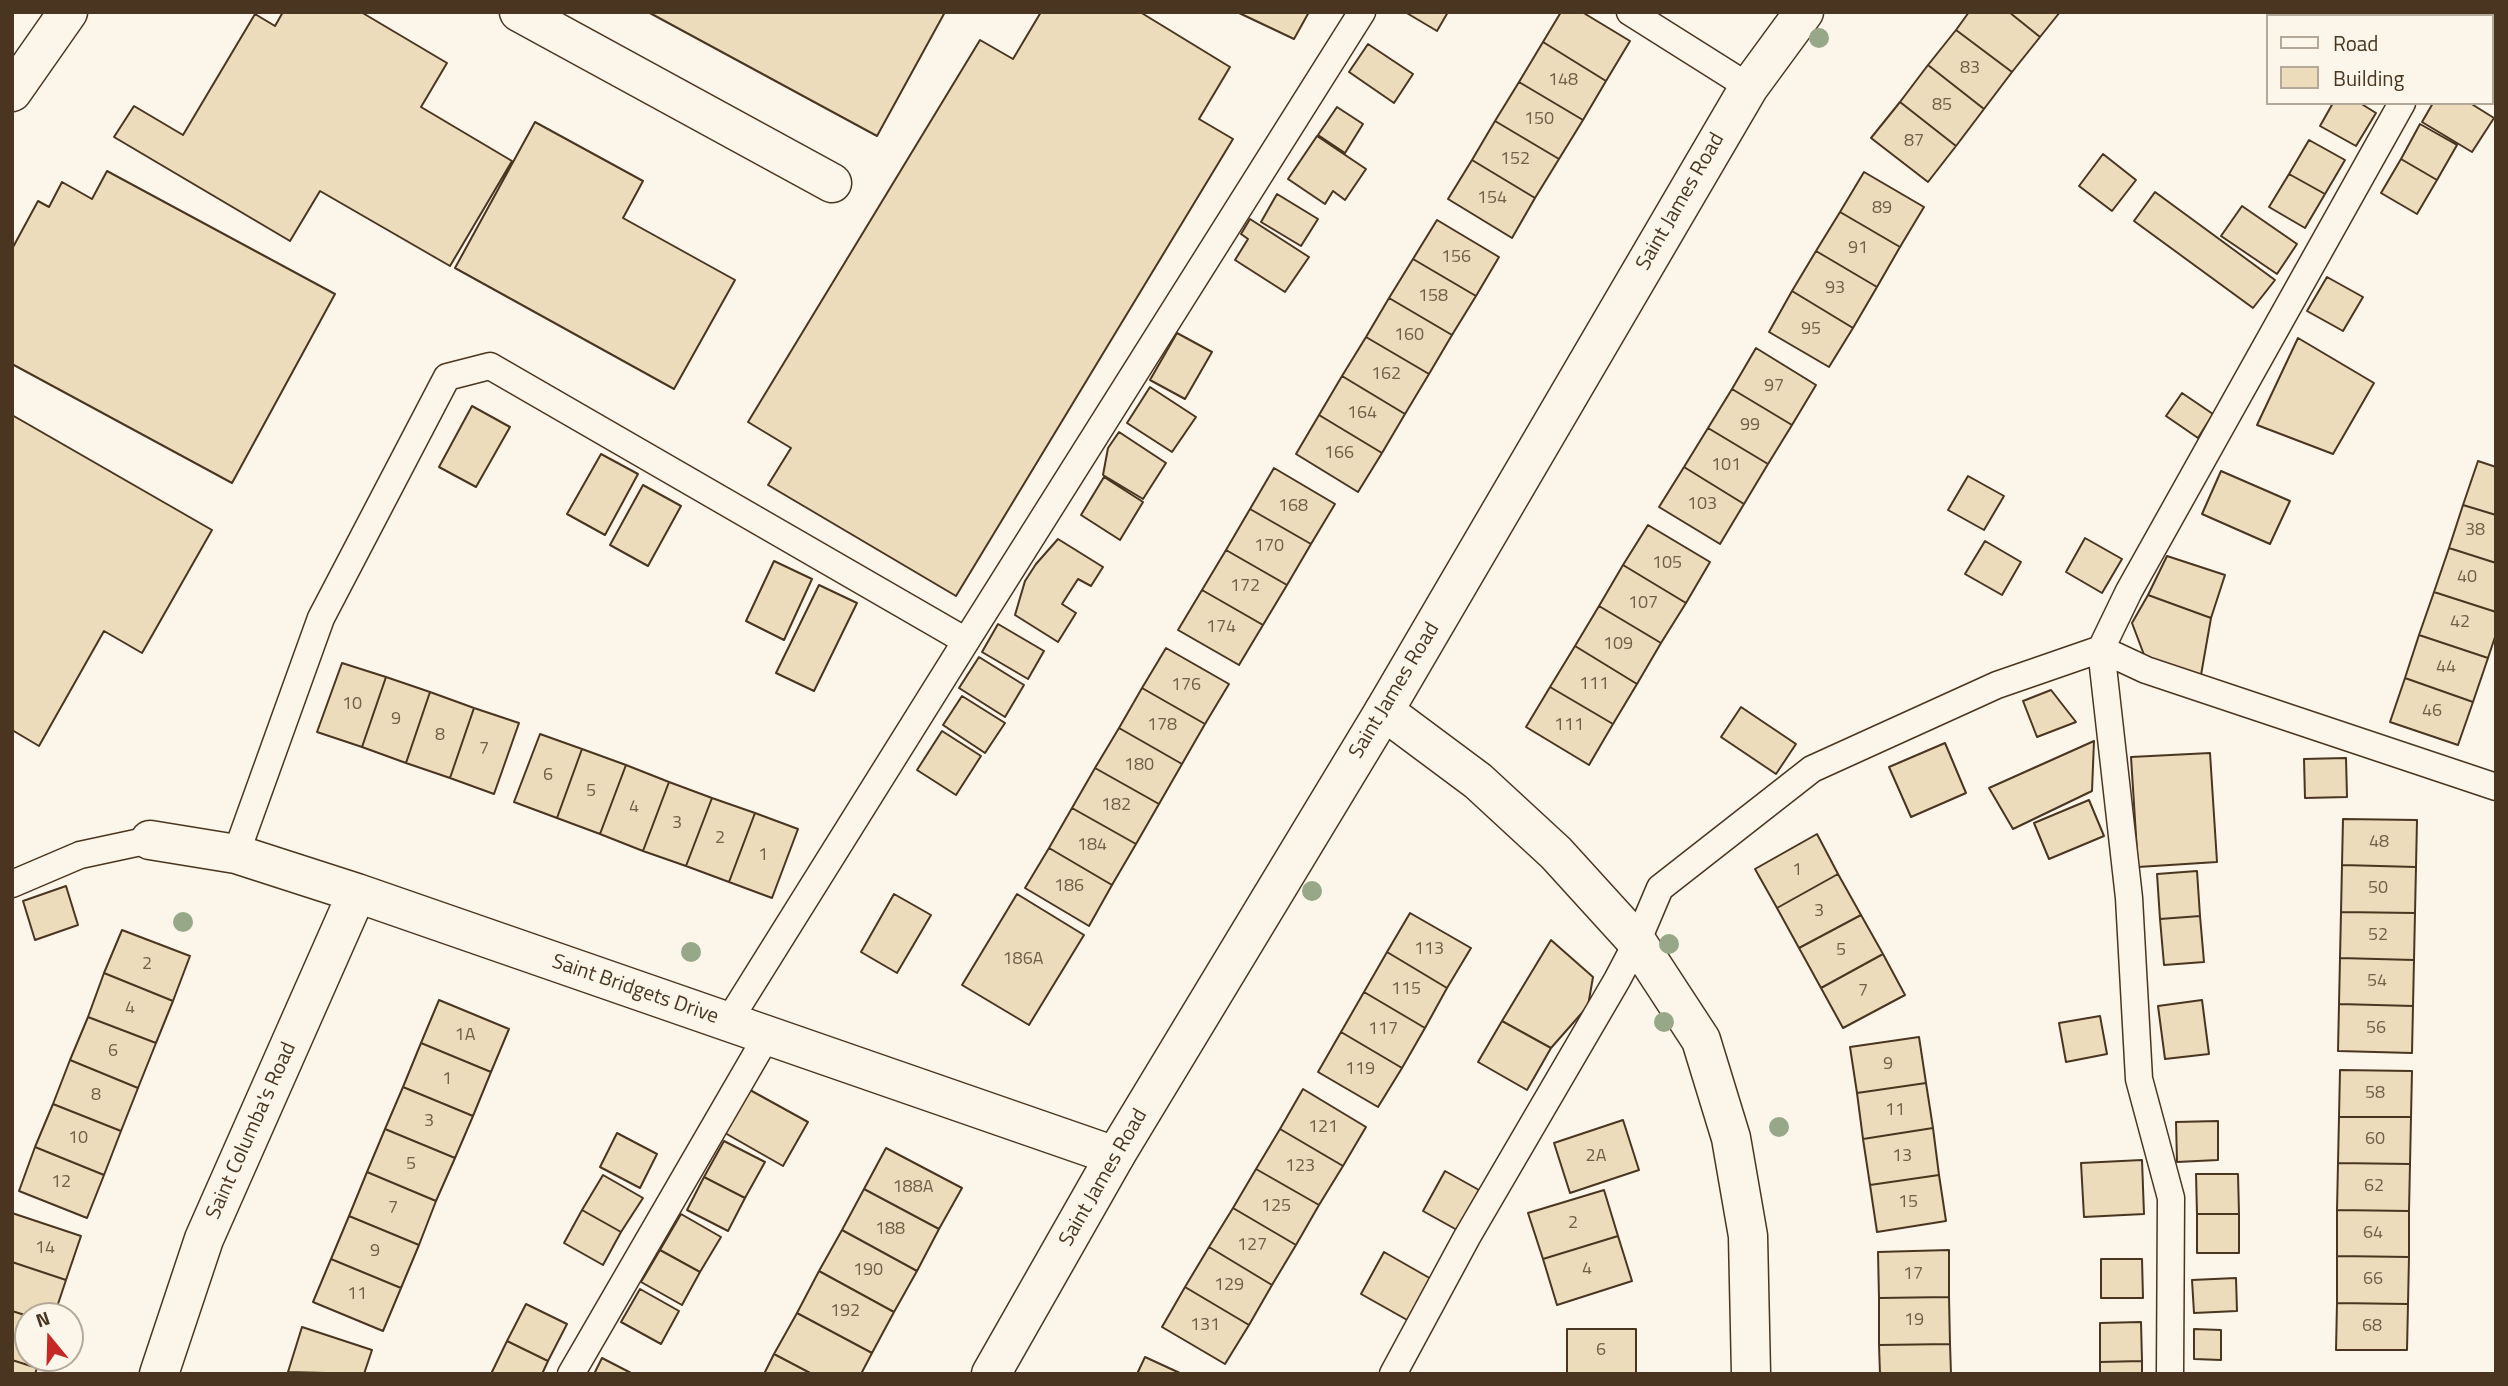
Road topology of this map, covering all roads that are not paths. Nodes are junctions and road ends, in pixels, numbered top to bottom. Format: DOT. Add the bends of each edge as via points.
graph roads {
  1 [pos="68,12"];
  2 [pos="519,12"];
  3 [pos="1362,12"];
  4 [pos="1630,12"];
  5 [pos="1804,12"];
  6 [pos="16,78"];
  7 [pos="1748,87"];
  8 [pos="2401,105"];
  9 [pos="832,183"];
  10 [pos="966,641"];
  11 [pos="2101,649"];
  12 [pos="1384,711"];
  13 [pos="2496,787"];
  14 [pos="150,840"];
  15 [pos="236,853"];
  16 [pos="12,884"];
  17 [pos="357,893"];
  18 [pos="1637,942"];
  19 [pos="728,1022"];
  20 [pos="768,1034"];
  21 [pos="1115,1157"];
  22 [pos="159,1374"];
  23 [pos="570,1374"];
  24 [pos="991,1374"];
  25 [pos="1393,1374"];
  26 [pos="1751,1374"];
  27 [pos="2170,1374"];
  1 -- 6 [label="street"];
  2 -- 9 [label="street"];
  3 -- 10 [label="lane"];
  4 -- 7 [label="lane"];
  5 -- 7 [label="street, Saint James Road"];
  7 -- 12 [label="street, Saint James Road"];
  8 -- 11 [label="lane"];
  10 -- 15 [label="lane" via="490,366 447,377 321,618"];
  10 -- 19 [label="lane"];
  11 -- 13 [label="lane" via="2146,670"];
  11 -- 18 [label="lane" via="1997,685 1812,769 1660,888"];
  11 -- 27 [label="lane" via="2129,898 2139,1079 2171,1198"];
  12 -- 18 [label="street" via="1487,790 1556,853"];
  12 -- 21 [label="street, Saint James Road"];
  14 -- 15 [label="street, Saint Bridgets Drive"];
  14 -- 16 [label="lane" via="80,855"];
  15 -- 17 [label="street, Saint Bridgets Drive"];
  17 -- 19 [label="street, Saint Bridgets Drive"];
  17 -- 22 [label="street, Saint Columba's Road" via="204,1239"];
  18 -- 25 [label="lane"];
  18 -- 26 [label="street" via="1701,1040 1731,1138 1748,1236"];
  19 -- 20 [label="street, Saint Bridgets Drive"];
  20 -- 21 [label="street, Saint Bridgets Drive"];
  20 -- 23 [label="lane"];
  21 -- 24 [label="street, Saint James Road"];
}
